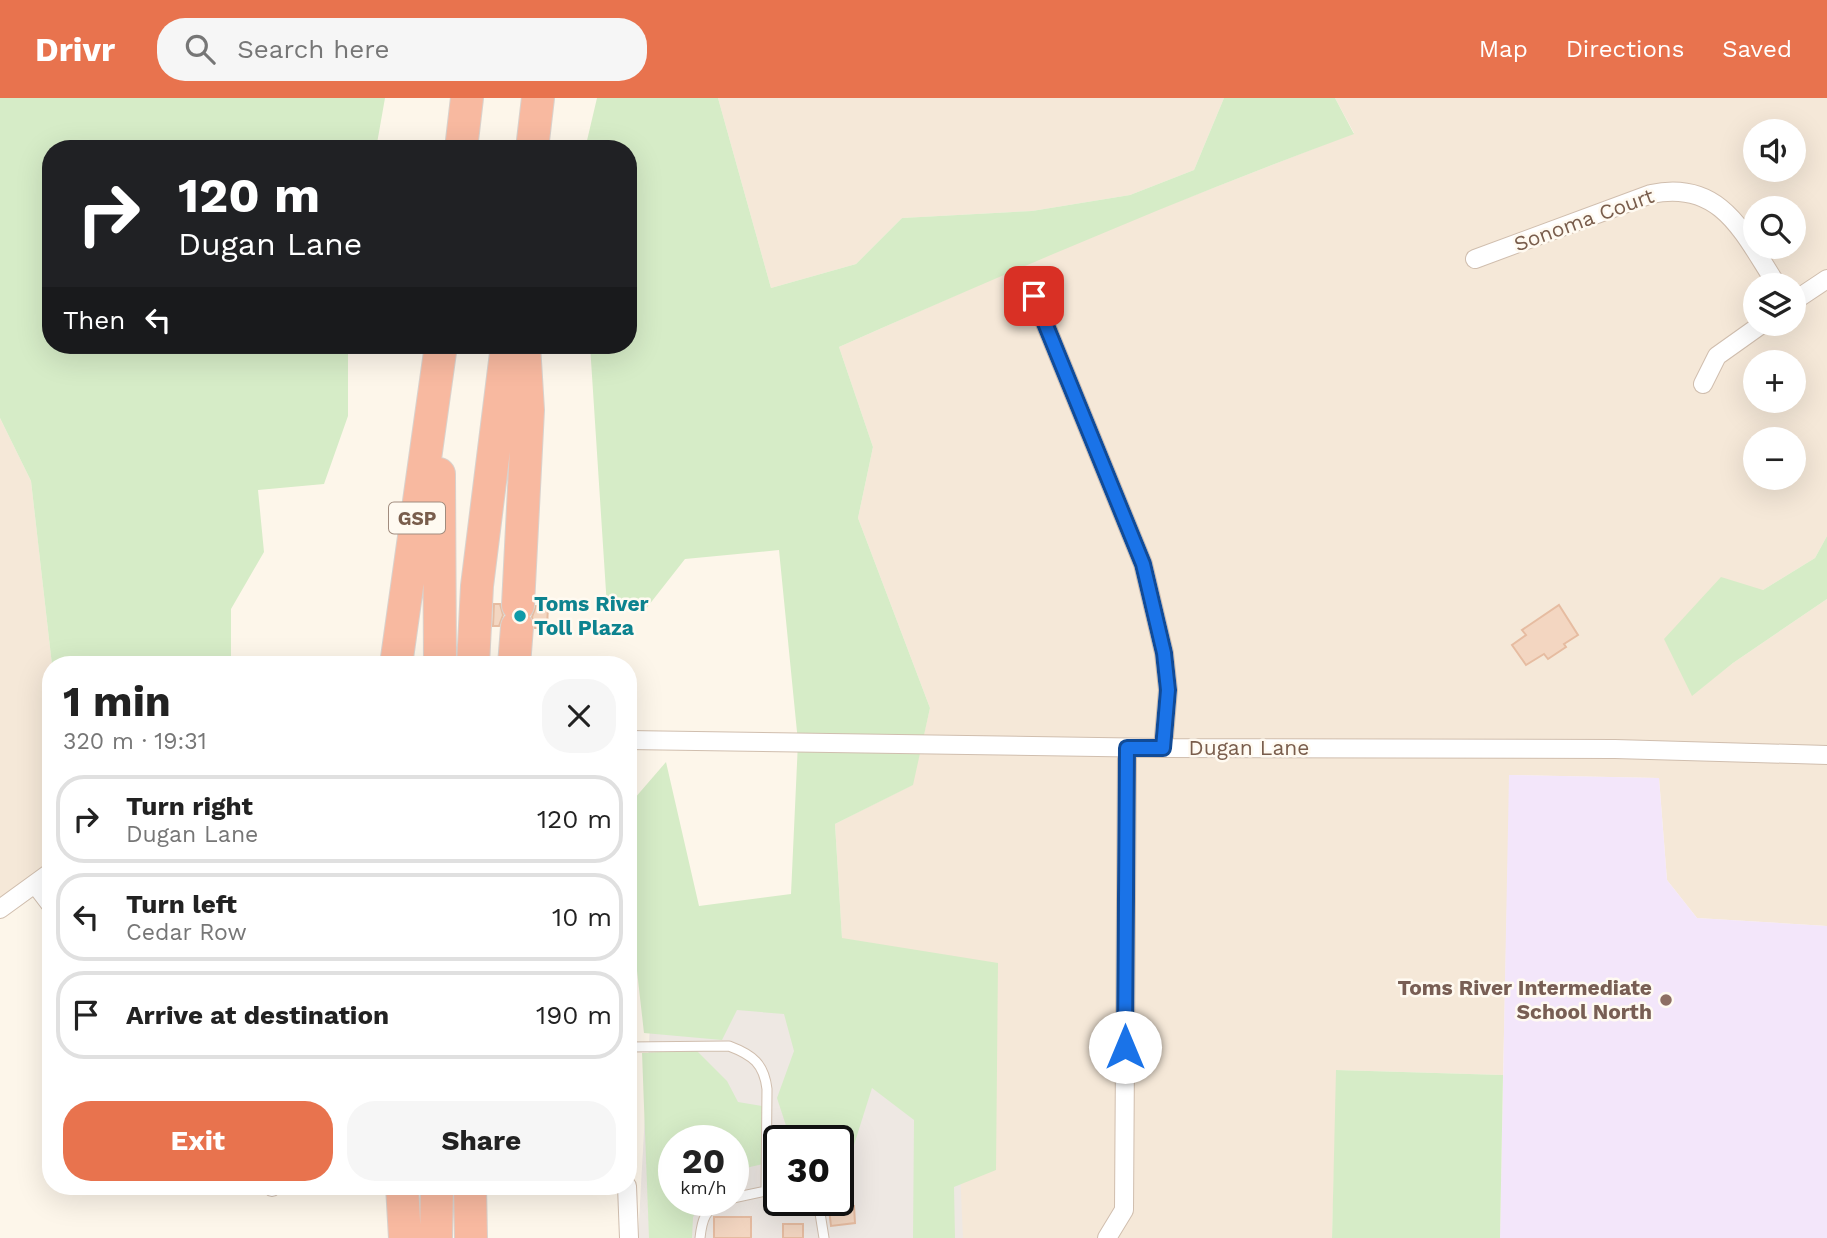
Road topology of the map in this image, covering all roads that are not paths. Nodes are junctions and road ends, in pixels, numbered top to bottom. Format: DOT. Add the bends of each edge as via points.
graph roads {
  1 [pos="467,98"];
  2 [pos="538,98"];
  3 [pos="462,140"];
  4 [pos="533,140"];
  5 [pos="1475,260"];
  6 [pos="1769,273"];
  7 [pos="1827,279"];
  8 [pos="1806,293"];
  9 [pos="1034,296"];
  10 [pos="1745,336"];
  11 [pos="506,354"];
  12 [pos="525,354"];
  13 [pos="439,358"];
  14 [pos="1703,384"];
  15 [pos="397,656"];
  16 [pos="440,656"];
  17 [pos="473,656"];
  18 [pos="515,656"];
  19 [pos="637,740"];
  20 [pos="1127,748"];
  21 [pos="1163,748"];
  22 [pos="1827,755"];
  23 [pos="42,879"];
  24 [pos="35,884"];
  25 [pos="42,893"];
  26 [pos="0,909"];
  27 [pos="637,1046"];
  28 [pos="767,1125"];
  29 [pos="403,1195"];
  30 [pos="437,1195"];
  31 [pos="470,1195"];
  32 [pos="492,1195"];
  33 [pos="627,1195"];
  34 [pos="705,1216"];
  35 [pos="820,1216"];
  36 [pos="405,1238"];
  37 [pos="436,1238"];
  38 [pos="471,1238"];
  39 [pos="492,1238"];
  40 [pos="629,1238"];
  41 [pos="701,1238"];
  42 [pos="824,1238"];
  43 [pos="1107,1238"];
  1 -- 3 [label="highway"];
  2 -- 4 [label="highway"];
  5 -- 6 [label="street, Sonoma Court" via="1669,190 1688,192 1723,208"];
  7 -- 8 [label="street"];
  9 -- 21 [label="street" via="1143,564 1164,653 1168,690"];
  10 -- 14 [label="street" via="1717,356"];
  11 -- 17 [label="highway" via="477,586"];
  12 -- 18 [label="highway" via="528,410"];
  13 -- 15 [label="highway, GSP"];
  13 -- 16 [label="highway"];
  19 -- 20 [label="street, Dugan Lane"];
  20 -- 21 [label="street, Dugan Lane"];
  20 -- 43 [label="street" via="1124,1210"];
  21 -- 22 [label="street, Dugan Lane" via="1615,748"];
  23 -- 24 [label="street"];
  24 -- 25 [label="street"];
  24 -- 26 [label="street"];
  27 -- 28 [label="lane" via="729,1046 742,1051 765,1073"];
  29 -- 36 [label="highway"];
  30 -- 37 [label="highway"];
  31 -- 38 [label="highway"];
  32 -- 39 [label="highway"];
  33 -- 40 [label="street"];
  34 -- 41 [label="lane"];
  35 -- 42 [label="lane"];
}
